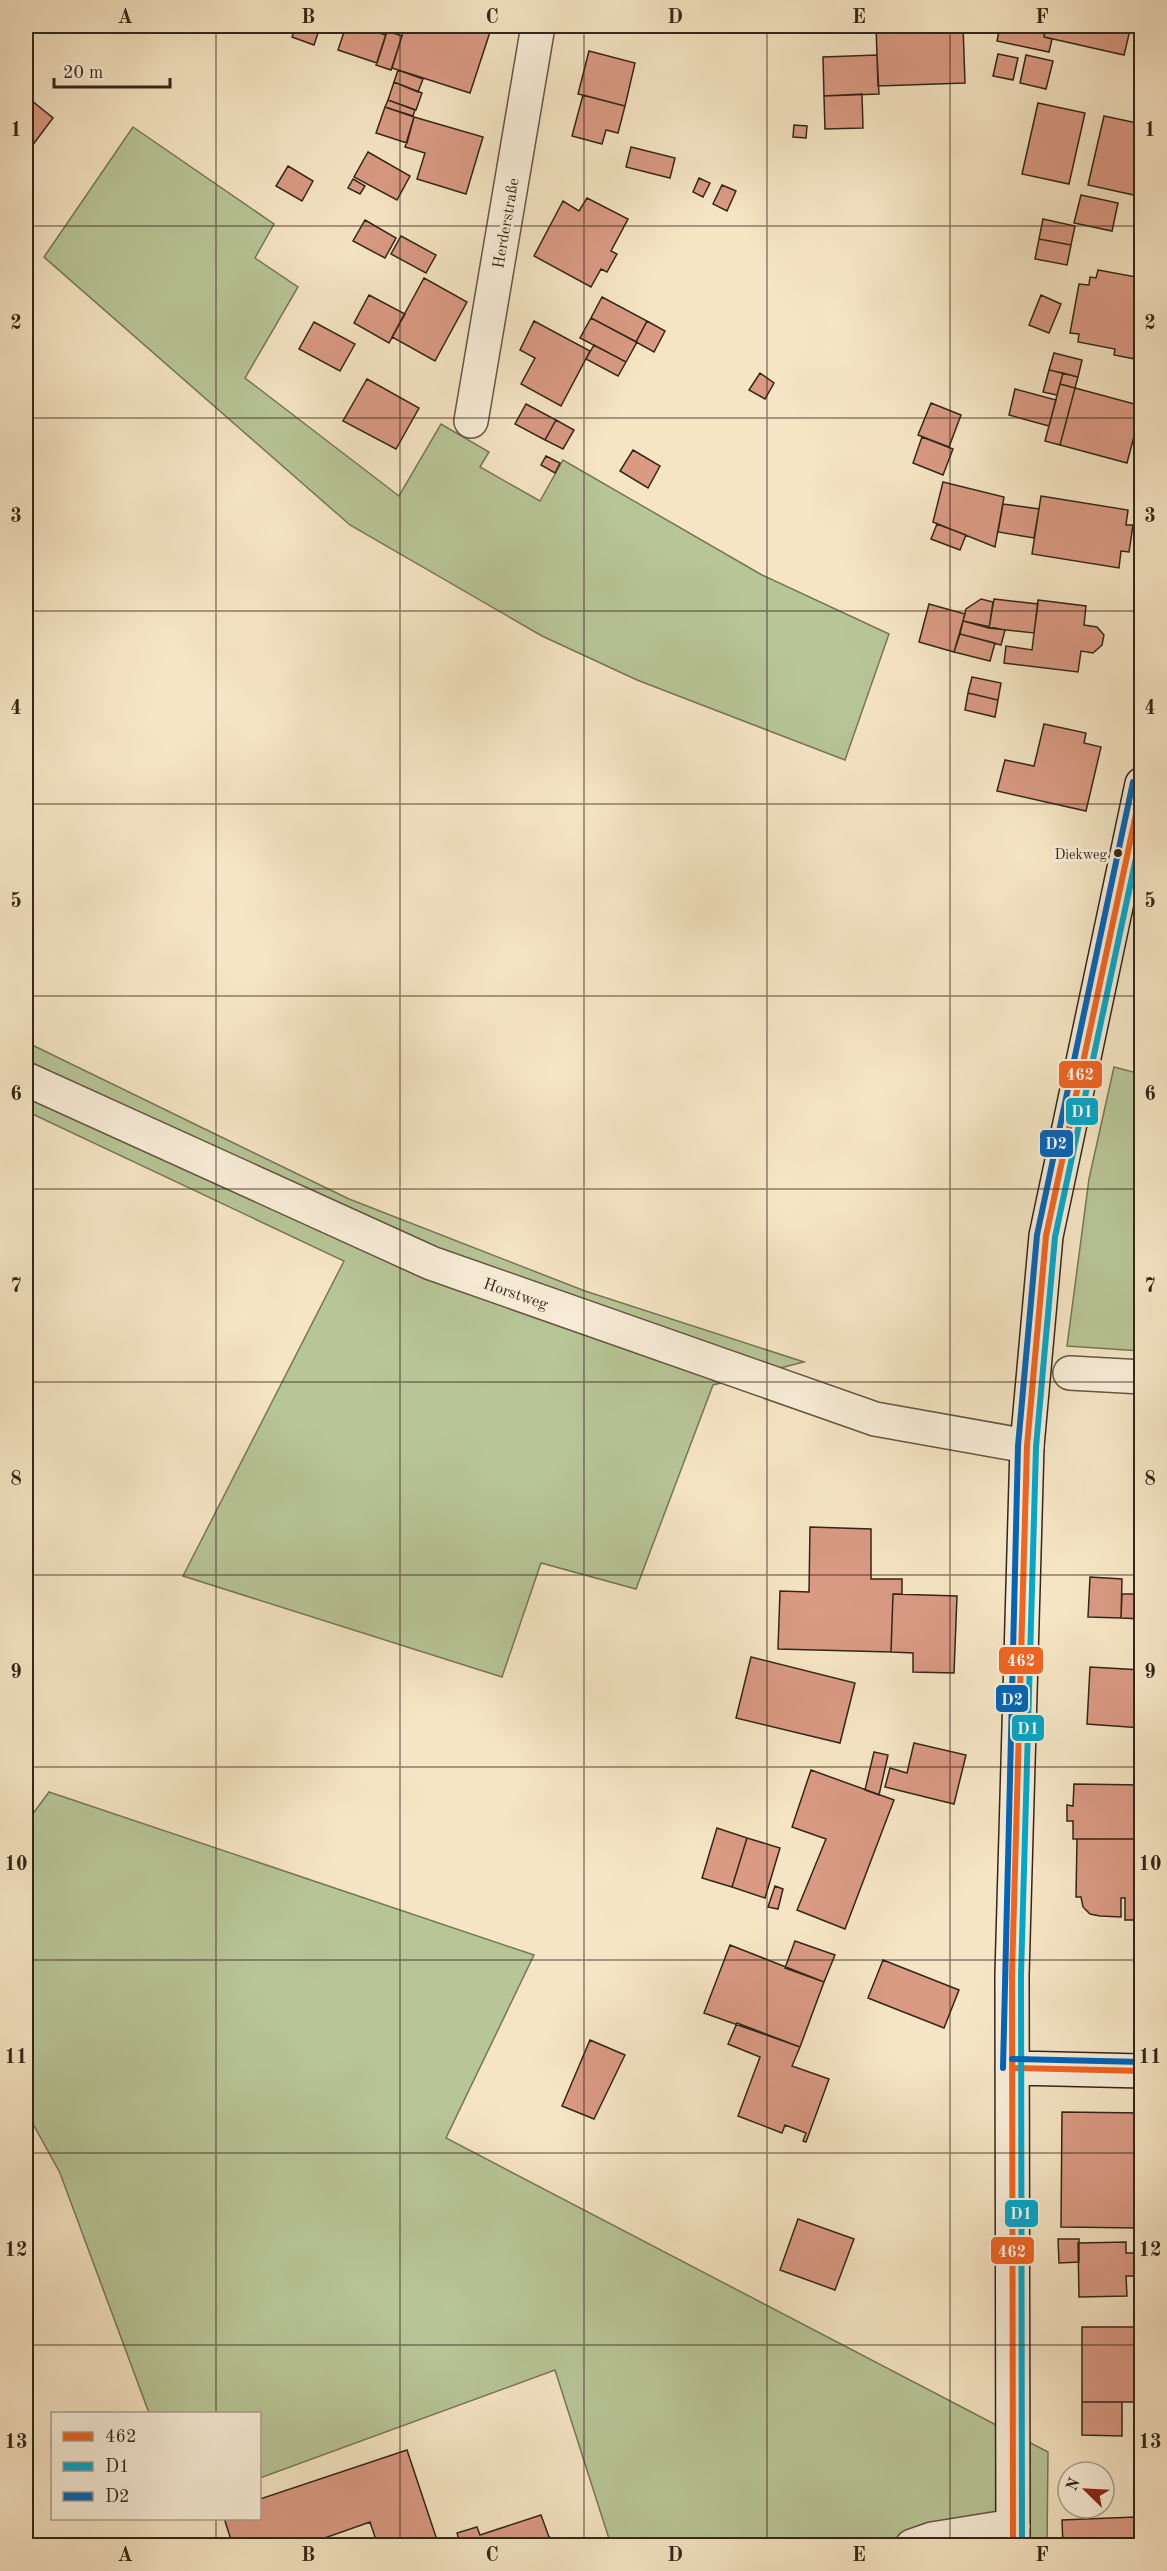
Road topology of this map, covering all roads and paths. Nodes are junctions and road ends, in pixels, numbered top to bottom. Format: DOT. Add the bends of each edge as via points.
graph roads {
  1 [pos="538,26"];
  2 [pos="471,421"];
  3 [pos="1142,784"];
  4 [pos="26,1079"];
  5 [pos="1070,1373"];
  6 [pos="1142,1377"];
  7 [pos="1027,1446"];
  8 [pos="1012,2068"];
  9 [pos="1142,2071"];
  10 [pos="1013,2536"];
  11 [pos="912,2546"];
  1 -- 2 [label="street, Herderstraße"];
  3 -- 7 [label="street" via="1046,1236"];
  4 -- 7 [label="street, Horstweg" via="431,1263 874,1419"];
  5 -- 6 [label="street"];
  7 -- 8 [label="street"];
  8 -- 9 [label="street"];
  8 -- 10 [label="street"];
  10 -- 11 [label="street" via="932,2539"];
}
